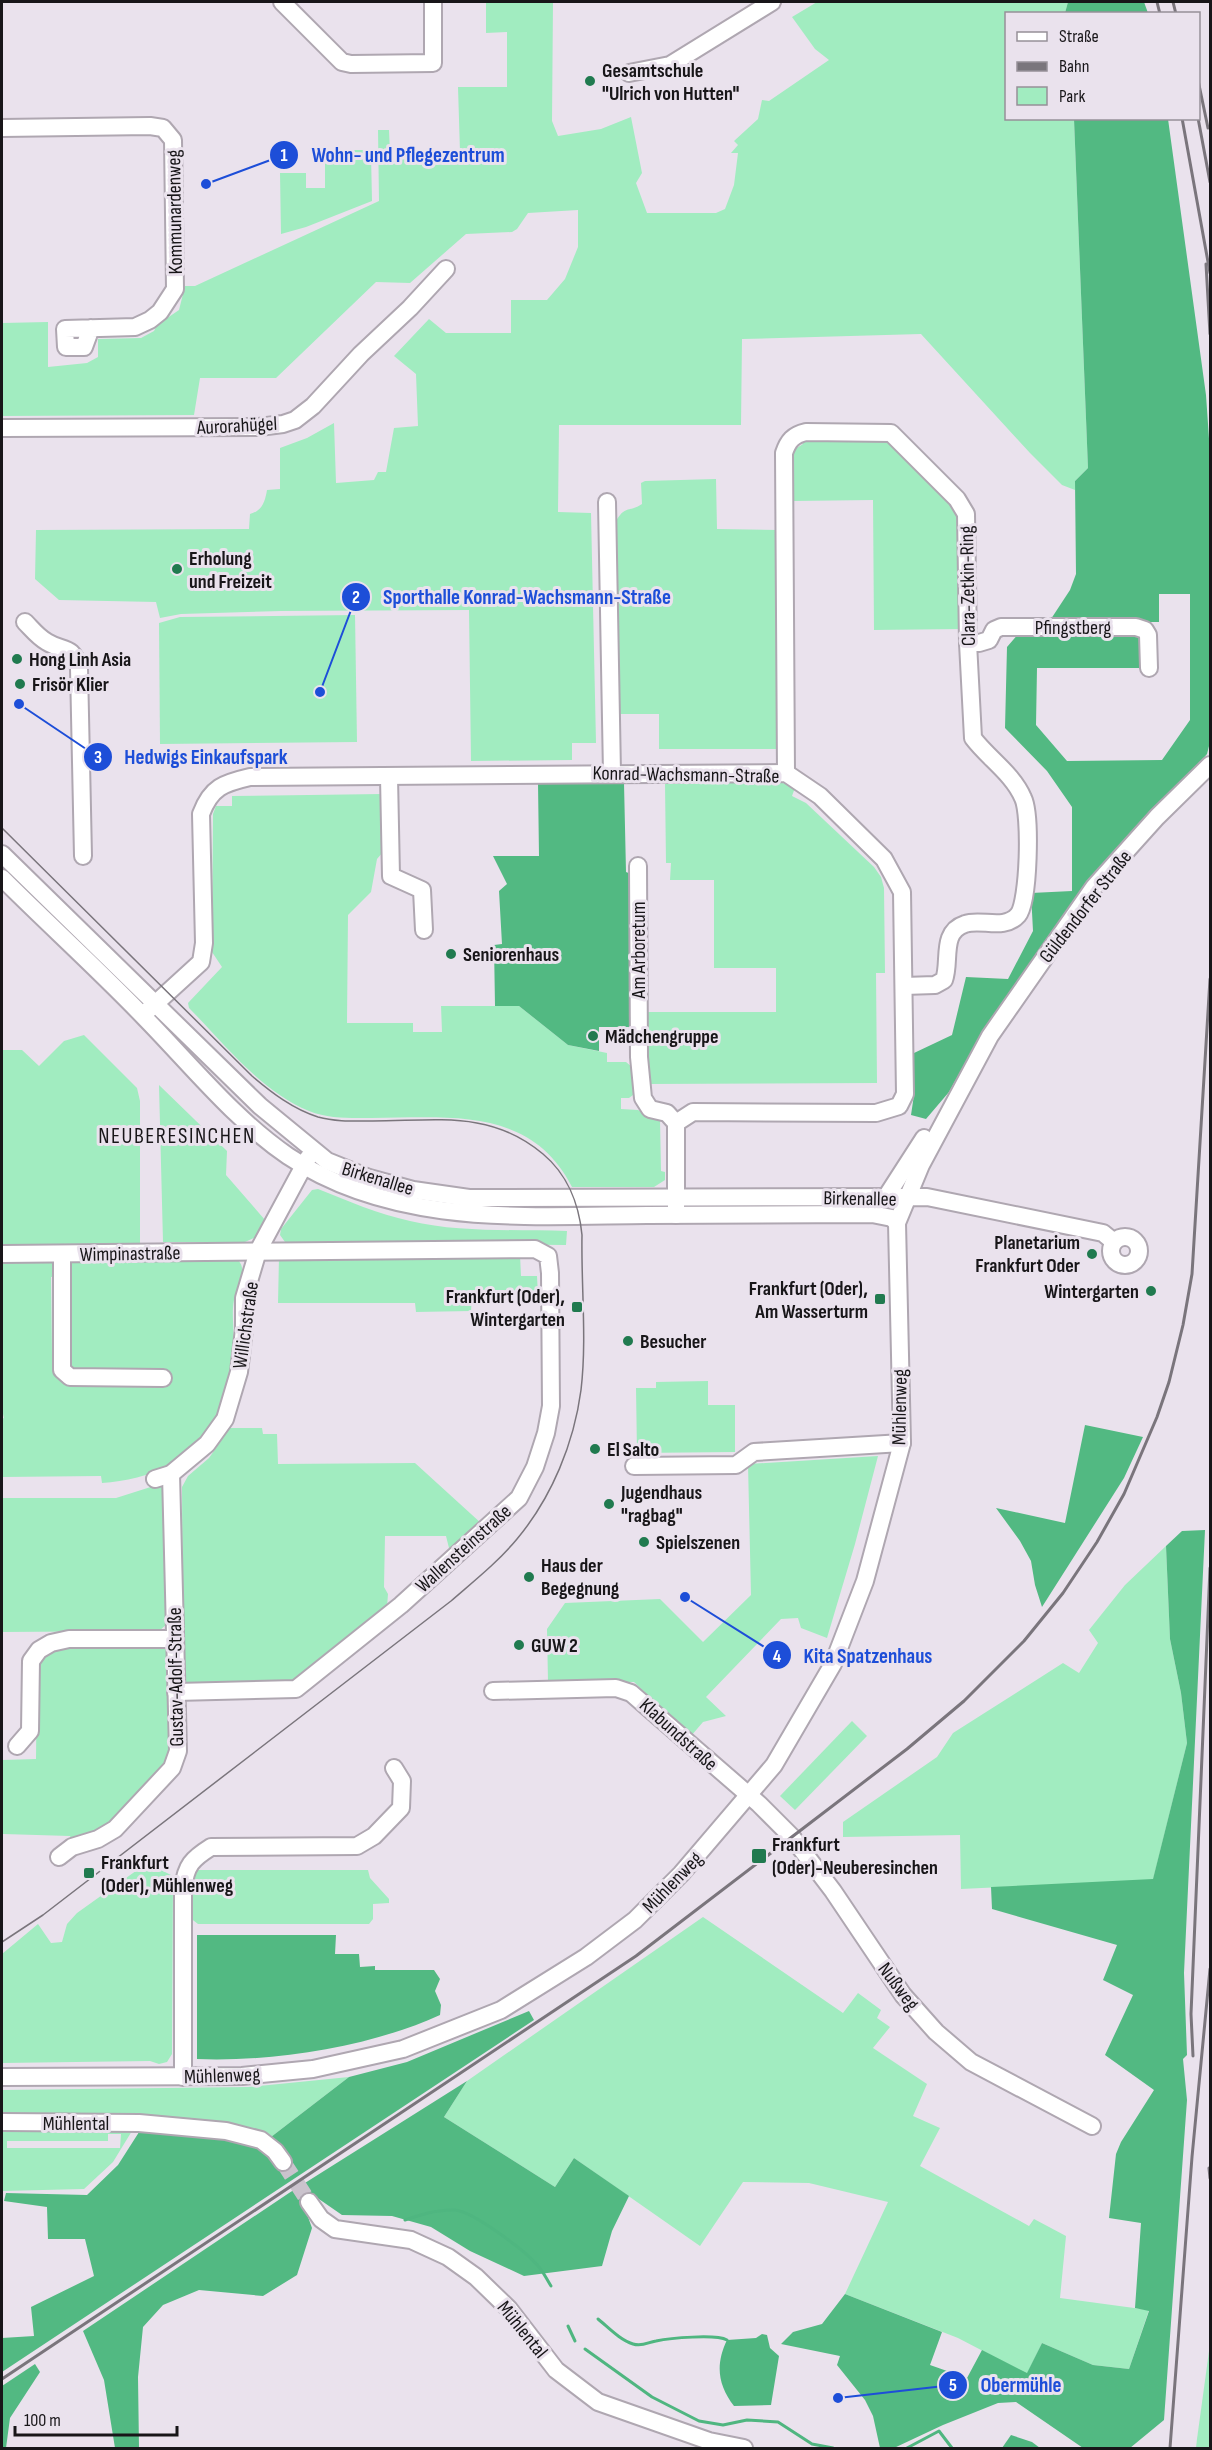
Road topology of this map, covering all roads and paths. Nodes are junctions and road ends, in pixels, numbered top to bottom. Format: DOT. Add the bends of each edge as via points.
graph roads {
  1 [pos="282,2"];
  2 [pos="433,2"];
  3 [pos="772,2"];
  4 [pos="629,73"];
  5 [pos="2,128"];
  6 [pos="446,269"];
  7 [pos="91,328"];
  8 [pos="2,428"];
  9 [pos="608,502"];
  10 [pos="25,622"];
  11 [pos="968,643"];
  12 [pos="1149,668"];
  13 [pos="1210,765"];
  14 [pos="612,773"];
  15 [pos="786,773"];
  16 [pos="389,777"];
  17 [pos="2,854"];
  18 [pos="83,856"];
  19 [pos="638,866"];
  20 [pos="2,879"];
  21 [pos="424,930"];
  22 [pos="904,986"];
  23 [pos="149,1010"];
  24 [pos="976,1060"];
  25 [pos="676,1123"];
  26 [pos="313,1150"];
  27 [pos="304,1166"];
  28 [pos="886,1197"];
  29 [pos="907,1197"];
  30 [pos="675,1198"];
  31 [pos="676,1215"];
  32 [pos="897,1223"];
  33 [pos="1114,1242"];
  34 [pos="258,1251"];
  35 [pos="2,1254"];
  36 [pos="62,1254"];
  37 [pos="163,1378"];
  38 [pos="902,1443"];
  39 [pos="634,1466"];
  40 [pos="163,1477"];
  41 [pos="175,1639"];
  42 [pos="494,1691"];
  43 [pos="176,1692"];
  44 [pos="16,1746"];
  45 [pos="394,1768"];
  46 [pos="749,1796"];
  47 [pos="59,1857"];
  48 [pos="2,2077"];
  49 [pos="183,2077"];
  50 [pos="2,2122"];
  51 [pos="1092,2126"];
  52 [pos="283,2162"];
  53 [pos="309,2202"];
  54 [pos="744,2448"];
  1 -- 2 [label="street" via="342,62 351,64 433,63"];
  3 -- 4 [label="street" via="670,65"];
  5 -- 7 [label="street, Kommunardenweg" via="150,126 163,128 173,140 175,290 160,312 142,324"];
  6 -- 8 [label="street, Aurorahügel" via="295,420 259,427"];
  9 -- 14 [label="street"];
  10 -- 18 [label="street" via="48,643 70,650 79,668"];
  11 -- 12 [label="street, Pfingstberg" via="989,640 994,630 1001,627 1136,627 1148,635"];
  11 -- 15 [label="street, Clara-Zetkin-Ring" via="966,514 957,499 891,433 797,434 787,442 784,453"];
  11 -- 22 [label="street, Clara-Zetkin-Ring" via="972,738 1024,799 1027,814 1023,905 1016,917 1001,923 965,923 953,931 944,980 935,985"];
  13 -- 24 [label="street, Güldendorfer Straße" via="1094,887"];
  14 -- 15 [label="street, Konrad-Wachsmann-Straße"];
  14 -- 16 [label="street, Konrad-Wachsmann-Straße"];
  15 -- 22 [label="street, Konrad-Wachsmann-Straße" via="820,796 884,859 893,875 902,892"];
  16 -- 21 [label="street" via="391,876 422,890"];
  16 -- 23 [label="street, Konrad-Wachsmann-Straße" via="250,777 225,783 207,799 201,814 201,962"];
  17 -- 23 [label="street, Birkenallee"];
  19 -- 25 [label="street, Am Arboretum" via="639,1057 643,1098 650,1109 667,1113"];
  20 -- 23 [label="street, Birkenallee"];
  22 -- 25 [label="street, Konrad-Wachsmann-Straße" via="905,1094 899,1106 876,1113 693,1112"];
  23 -- 26 [label="street, Birkenallee"];
  23 -- 27 [label="street, Birkenallee" via="250,1127"];
  24 -- 28 [label="street, Güldendorfer Straße"];
  24 -- 29 [label="street, Güldendorfer Straße"];
  25 -- 30 [label="street"];
  26 -- 27 [label="street, Willichstraße"];
  26 -- 30 [label="street, Birkenallee" via="327,1161 369,1178 413,1190 469,1198"];
  27 -- 31 [label="street, Birkenallee" via="362,1192 415,1208 465,1214"];
  27 -- 34 [label="street, Willichstraße"];
  28 -- 29 [label="street, Birkenallee"];
  28 -- 30 [label="street, Birkenallee"];
  29 -- 32 [label="street, Birkenallee"];
  29 -- 33 [label="street" via="927,1197 1103,1233"];
  30 -- 31 [label="street"];
  31 -- 32 [label="street, Birkenallee" via="872,1214 892,1218"];
  32 -- 38 [label="street, Mühlenweg"];
  34 -- 36 [label="street, Wimpinastraße"];
  34 -- 40 [label="street, Willichstraße" via="244,1298 239,1372 225,1419 207,1444"];
  34 -- 43 [label="street, Wallensteinstraße" via="535,1249 548,1256 551,1406 546,1433 519,1498 401,1605 296,1689"];
  35 -- 36 [label="street, Wimpinastraße"];
  36 -- 37 [label="street" via="62,1370 70,1377"];
  38 -- 39 [label="street" via="754,1452 736,1465"];
  38 -- 46 [label="street, Mühlenweg" via="865,1581 832,1664 774,1765"];
  40 -- 41 [label="street, Gustav-Adolf-Straße"];
  41 -- 43 [label="street, Gustav-Adolf-Straße"];
  41 -- 44 [label="street" via="69,1639 51,1642 39,1650 31,1661 30,1731"];
  42 -- 46 [label="street, Klabundstraße" via="616,1688 631,1692"];
  43 -- 47 [label="street, Gustav-Adolf-Straße" via="178,1751 172,1768 114,1829 99,1839 72,1847"];
  45 -- 49 [label="street" via="402,1781 401,1808 374,1836 357,1846 211,1847 193,1858 183,1888"];
  46 -- 49 [label="street, Mühlenweg" via="635,1920 586,1957 501,2010 403,2049 365,2059 313,2069"];
  46 -- 51 [label="street, Nußweg" via="804,1850 903,1995 936,2032 970,2062"];
  48 -- 49 [label="street, Mühlenweg"];
  50 -- 52 [label="street, Mühlental" via="139,2123 226,2131 261,2140"];
  53 -- 54 [label="street, Mühlental" via="321,2219 335,2229 411,2240 448,2257 509,2309 556,2370 598,2402 709,2441"];
}
